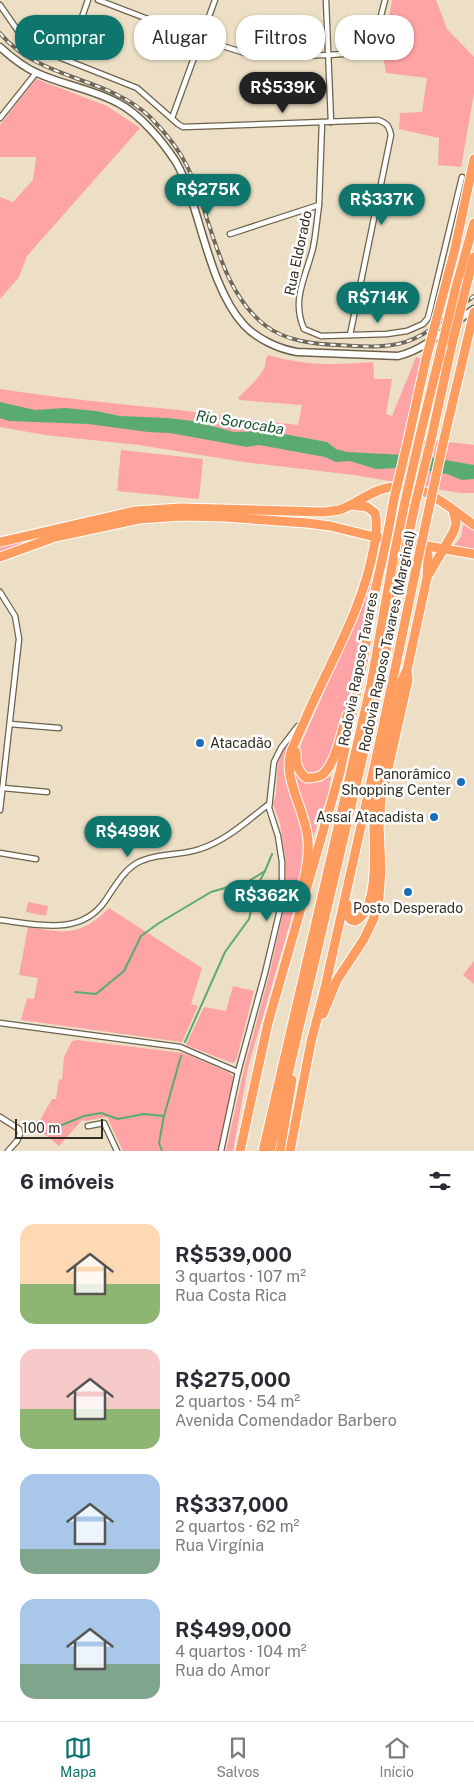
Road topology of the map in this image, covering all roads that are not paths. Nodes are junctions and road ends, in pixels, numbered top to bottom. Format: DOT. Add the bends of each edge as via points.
graph roads {
  1 [pos="88,0"];
  2 [pos="98,0"];
  3 [pos="215,0"];
  4 [pos="326,0"];
  5 [pos="385,0"];
  6 [pos="0,5"];
  7 [pos="83,15"];
  8 [pos="137,15"];
  9 [pos="209,15"];
  10 [pos="15,27"];
  11 [pos="0,47"];
  12 [pos="226,48"];
  13 [pos="329,55"];
  14 [pos="67,60"];
  15 [pos="193,60"];
  16 [pos="36,73"];
  17 [pos="0,118"];
  18 [pos="172,118"];
  19 [pos="322,122"];
  20 [pos="331,122"];
  21 [pos="474,159"];
  22 [pos="462,177"];
  23 [pos="474,187"];
  24 [pos="319,205"];
  25 [pos="474,223"];
  26 [pos="230,234"];
  27 [pos="455,249"];
  28 [pos="474,257"];
  29 [pos="474,310"];
  30 [pos="350,335"];
  31 [pos="350,505"];
  32 [pos="453,510"];
  33 [pos="470,518"];
  34 [pos="377,525"];
  35 [pos="474,525"];
  36 [pos="354,532"];
  37 [pos="375,538"];
  38 [pos="0,542"];
  39 [pos="423,546"];
  40 [pos="443,549"];
  41 [pos="372,556"];
  42 [pos="474,556"];
  43 [pos="2,557"];
  44 [pos="434,564"];
  45 [pos="427,578"];
  46 [pos="0,592"];
  47 [pos="364,662"];
  48 [pos="406,670"];
  49 [pos="310,708"];
  50 [pos="306,718"];
  51 [pos="10,724"];
  52 [pos="59,728"];
  53 [pos="3,788"];
  54 [pos="46,792"];
  55 [pos="269,804"];
  56 [pos="0,810"];
  57 [pos="361,822"];
  58 [pos="0,853"];
  59 [pos="36,859"];
  60 [pos="0,920"];
  61 [pos="293,933"];
  62 [pos="0,1023"];
  63 [pos="311,1042"];
  64 [pos="295,1046"];
  65 [pos="238,1072"];
  66 [pos="0,1117"];
  67 [pos="88,1126"];
  68 [pos="8,1151"];
  69 [pos="117,1151"];
  70 [pos="221,1151"];
  71 [pos="240,1151"];
  72 [pos="263,1151"];
  73 [pos="270,1151"];
  74 [pos="280,1151"];
  75 [pos="290,1151"];
  1 -- 7 [label="street"];
  2 -- 8 [label="street"];
  3 -- 9 [label="street"];
  4 -- 13 [label="street"];
  5 -- 13 [label="street" via="374,43 368,52"];
  6 -- 10 [label="street"];
  11 -- 16 [label="main road"];
  12 -- 13 [label="street" via="264,56"];
  13 -- 20 [label="street"];
  14 -- 18 [label="street" via="137,88"];
  15 -- 18 [label="street"];
  16 -- 17 [label="street"];
  16 -- 29 [label="main road" via="120,103 154,134 177,164 185,181 218,280 232,310 245,327 283,350 408,354"];
  18 -- 19 [label="street" via="183,127"];
  19 -- 20 [label="street"];
  19 -- 24 [label="street, Rua Eldorado"];
  20 -- 30 [label="street" via="378,120 386,122 391,135"];
  21 -- 27 [label="highway"];
  22 -- 30 [label="street, Rua Eldorado" via="428,318 407,331"];
  23 -- 27 [label="highway"];
  24 -- 26 [label="street"];
  24 -- 30 [label="street, Rua Eldorado" via="313,248 299,294 300,320 304,329 321,336"];
  25 -- 72 [label="highway, Rodovia Raposo Tavares, bridge" via="420,436 371,684"];
  27 -- 47 [label="highway, Rodovia Raposo Tavares (Marginal), bridge" via="394,499"];
  28 -- 64 [label="highway, Rodovia Raposo Tavares, bridge" via="404,556 379,688"];
  29 -- 57 [label="highway, Rodovia Raposo Tavares (Marginal), bridge"];
  31 -- 32 [label="highway" via="377,491 402,486 417,488"];
  31 -- 34 [label="highway" via="371,509"];
  31 -- 38 [label="highway" via="341,510 323,512 181,508 135,511"];
  32 -- 33 [label="highway"];
  32 -- 40 [label="highway" via="456,516 454,531"];
  33 -- 35 [label="highway"];
  34 -- 36 [label="highway"];
  34 -- 37 [label="highway"];
  36 -- 37 [label="highway"];
  36 -- 41 [label="highway" via="367,542"];
  36 -- 43 [label="highway" via="307,522 224,517 139,519 55,536"];
  37 -- 39 [label="highway"];
  37 -- 41 [label="highway"];
  39 -- 40 [label="highway"];
  39 -- 45 [label="highway" via="428,555"];
  40 -- 42 [label="highway"];
  40 -- 44 [label="highway"];
  41 -- 49 [label="highway" via="352,619"];
  42 -- 44 [label="highway" via="447,557"];
  44 -- 45 [label="highway"];
  45 -- 48 [label="highway"];
  46 -- 51 [label="street" via="15,616 19,639"];
  47 -- 50 [label="highway" via="332,763 316,778 306,778 299,772 296,762 296,750"];
  47 -- 61 [label="highway, Rodovia Raposo Tavares (Marginal)" via="340,772"];
  48 -- 57 [label="highway" via="374,804 372,887 366,911 356,921 347,915 347,904"];
  48 -- 63 [label="highway" via="408,680 379,813 382,870 374,918 337,980"];
  49 -- 50 [label="highway"];
  49 -- 55 [label="street" via="277,754"];
  50 -- 61 [label="highway" via="290,754 289,768 308,840"];
  51 -- 52 [label="street"];
  51 -- 53 [label="street"];
  53 -- 54 [label="street"];
  53 -- 56 [label="street"];
  55 -- 60 [label="street" via="222,839 200,849 136,863 89,918 58,926"];
  55 -- 65 [label="street" via="282,862 282,901"];
  57 -- 63 [label="highway, Rodovia Raposo Tavares (Marginal)"];
  58 -- 59 [label="street"];
  61 -- 71 [label="highway, Rodovia Raposo Tavares (Marginal)" via="268,1023"];
  62 -- 65 [label="street" via="180,1047"];
  63 -- 75 [label="highway, Rodovia Raposo Tavares (Marginal)"];
  64 -- 73 [label="highway, Rodovia Raposo Tavares"];
  64 -- 74 [label="highway"];
  65 -- 70 [label="street"];
  66 -- 68 [label="street" via="19,1129 17,1141"];
  67 -- 69 [label="street" via="104,1123"];
}
